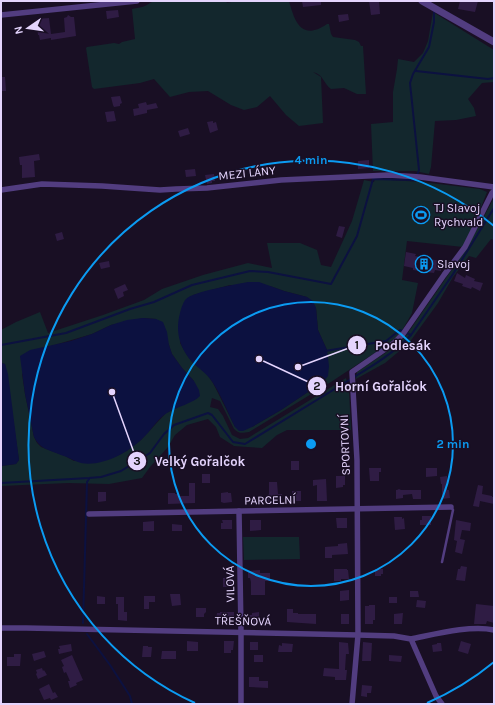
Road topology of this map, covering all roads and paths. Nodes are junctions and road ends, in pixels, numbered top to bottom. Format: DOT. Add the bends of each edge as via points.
graph roads {
  1 [pos="137,1"];
  2 [pos="425,2"];
  3 [pos="1,15"];
  4 [pos="494,42"];
  5 [pos="494,188"];
  6 [pos="1,190"];
  7 [pos="494,191"];
  8 [pos="451,507"];
  9 [pos="357,509"];
  10 [pos="240,511"];
  11 [pos="89,514"];
  12 [pos="442,562"];
  13 [pos="1,628"];
  14 [pos="494,630"];
  15 [pos="241,632"];
  16 [pos="358,635"];
  17 [pos="411,639"];
  18 [pos="241,704"];
  19 [pos="352,704"];
  20 [pos="442,704"];
  1 -- 3 [label="street"];
  2 -- 4 [label="street"];
  5 -- 6 [label="street, MEZI LÁNY" via="389,175 281,180 160,190 42,184"];
  7 -- 9 [label="street, SPORTOVNÍ" via="466,247 403,334 394,344 352,372"];
  8 -- 9 [label="street, PARCELNÍ"];
  8 -- 12 [label="lane"];
  9 -- 10 [label="street, PARCELNÍ"];
  9 -- 16 [label="street, SPORTOVNÍ"];
  10 -- 11 [label="street, PARCELNÍ"];
  10 -- 15 [label="street, VILOVÁ"];
  13 -- 15 [label="street, TŘEŠŇOVÁ"];
  14 -- 17 [label="street, TŘEŠŇOVÁ" via="462,630"];
  15 -- 16 [label="street, TŘEŠŇOVÁ"];
  15 -- 18 [label="street, VILOVÁ"];
  16 -- 17 [label="street, TŘEŠŇOVÁ"];
  16 -- 19 [label="street, SPORTOVNÍ"];
  17 -- 20 [label="street"];
}
